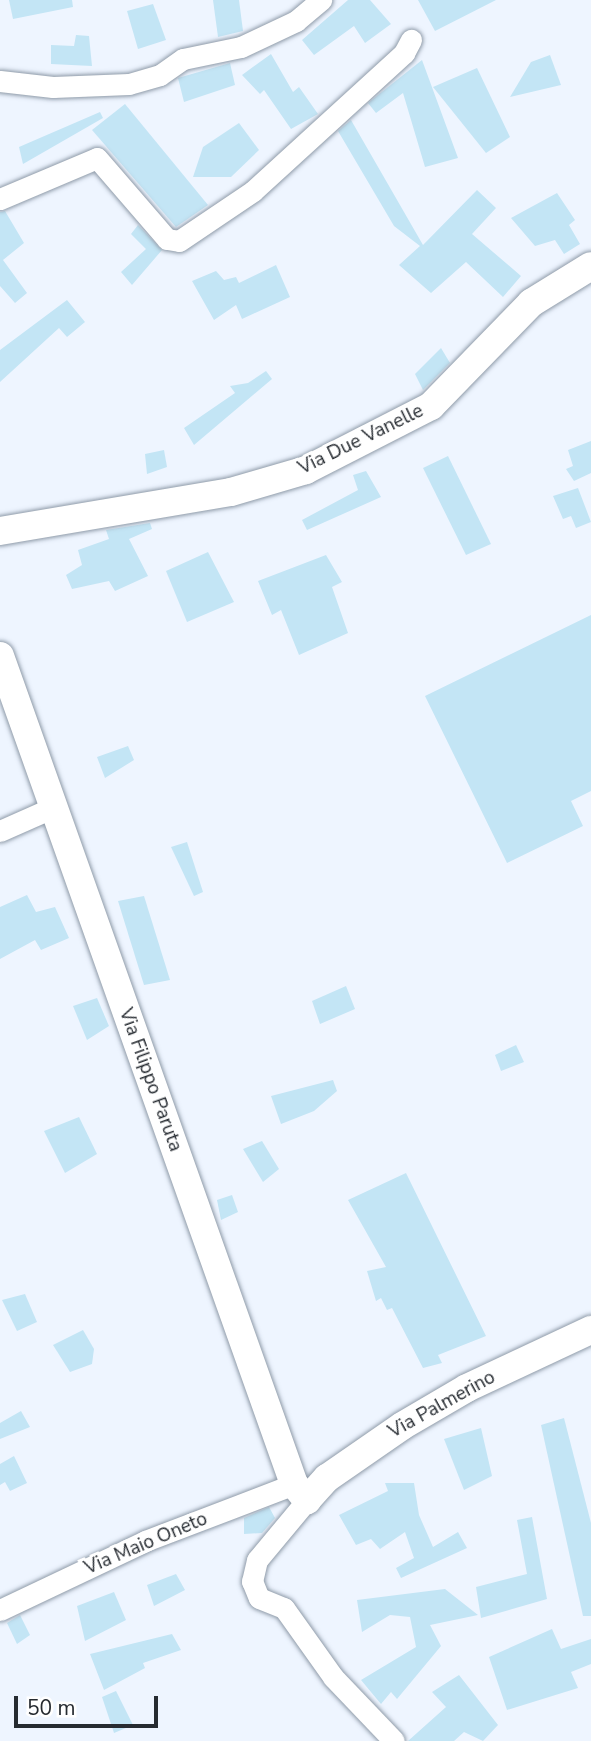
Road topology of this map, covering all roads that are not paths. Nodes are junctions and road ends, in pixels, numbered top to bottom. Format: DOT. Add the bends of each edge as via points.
graph roads {
  1 [pos="321,0"];
  2 [pos="411,40"];
  3 [pos="0,81"];
  4 [pos="0,199"];
  5 [pos="591,266"];
  6 [pos="0,531"];
  7 [pos="0,656"];
  8 [pos="52,808"];
  9 [pos="0,831"];
  10 [pos="591,1330"];
  11 [pos="300,1492"];
  12 [pos="0,1610"];
  13 [pos="394,1741"];
  1 -- 3 [label="street" via="296,21 241,47 183,59 160,75 129,83 53,87"];
  2 -- 4 [label="street" via="404,53 253,191 179,241 167,239 96,158"];
  5 -- 6 [label="street, Via Due Vanelle" via="531,303 431,405 306,470 230,492"];
  7 -- 8 [label="street, Via Filippo Paruta"];
  8 -- 9 [label="street"];
  8 -- 11 [label="street, Via Filippo Paruta"];
  10 -- 11 [label="street, Via Palmerino" via="467,1388"];
  11 -- 12 [label="street, Via Maio Oneto" via="145,1541"];
  11 -- 13 [label="street" via="257,1560 252,1581 259,1598 284,1608 333,1677"];
}
